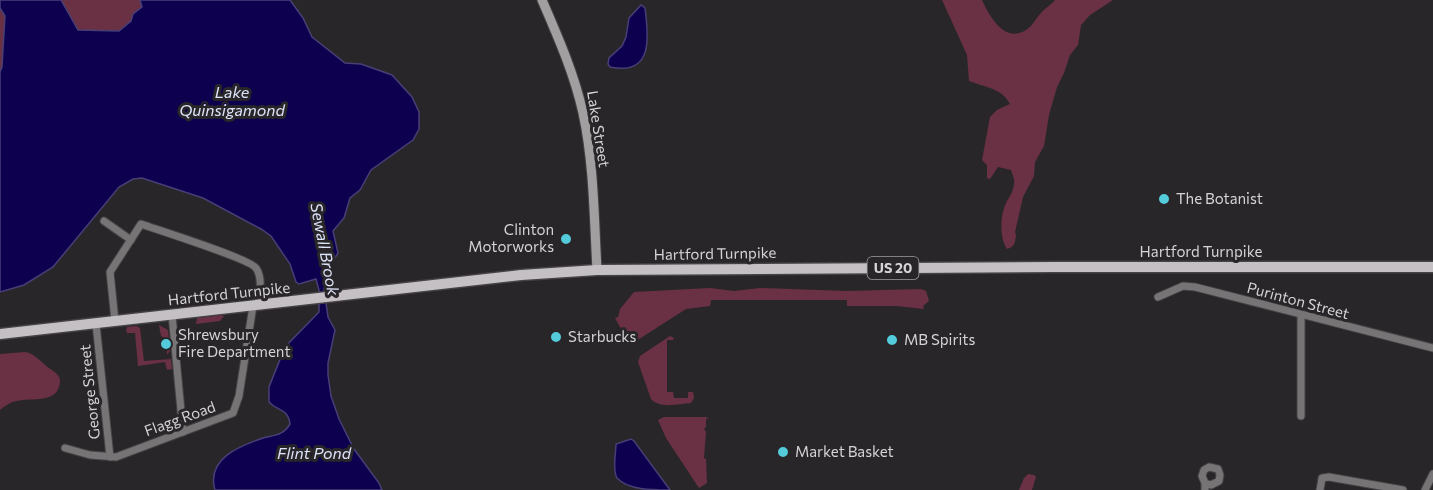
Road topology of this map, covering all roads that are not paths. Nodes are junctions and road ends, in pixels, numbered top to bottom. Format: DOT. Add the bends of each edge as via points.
graph roads {
  1 [pos="542,0"];
  2 [pos="104,221"];
  3 [pos="131,240"];
  4 [pos="1433,267"];
  5 [pos="597,270"];
  6 [pos="1158,297"];
  7 [pos="255,305"];
  8 [pos="172,315"];
  9 [pos="1301,316"];
  10 [pos="115,321"];
  11 [pos="96,324"];
  12 [pos="0,334"];
  13 [pos="1433,348"];
  14 [pos="1301,416"];
  15 [pos="183,432"];
  16 [pos="65,448"];
  17 [pos="110,457"];
  18 [pos="1433,474"];
  19 [pos="1320,490"];
  20 [pos="1403,490"];
  21 [pos="1425,490"];
  1 -- 5 [label="main road, Lake Street" via="572,72 584,116"];
  2 -- 3 [label="street"];
  3 -- 7 [label="street" via="141,224 248,261 258,271 260,290"];
  3 -- 10 [label="street" via="110,272"];
  4 -- 5 [label="main road, Hartford Turnpike / US 20"];
  5 -- 7 [label="main road, Hartford Turnpike / US 20"];
  6 -- 9 [label="street, Purinton Street" via="1183,286 1195,287"];
  7 -- 8 [label="main road, Hartford Turnpike / US 20"];
  7 -- 15 [label="street, Flagg Road" via="235,411"];
  8 -- 10 [label="main road, Hartford Turnpike / US 20"];
  8 -- 15 [label="street"];
  9 -- 13 [label="street, Purinton Street"];
  9 -- 14 [label="street"];
  10 -- 11 [label="main road, Hartford Turnpike / US 20"];
  11 -- 12 [label="main road, Hartford Turnpike / US 20"];
  11 -- 17 [label="street, George Street"];
  15 -- 17 [label="street, Flagg Road"];
  16 -- 17 [label="street, Flagg Road"];
  18 -- 21 [label="street"];
  19 -- 20 [label="street" via="1322,478 1329,477"];
}
